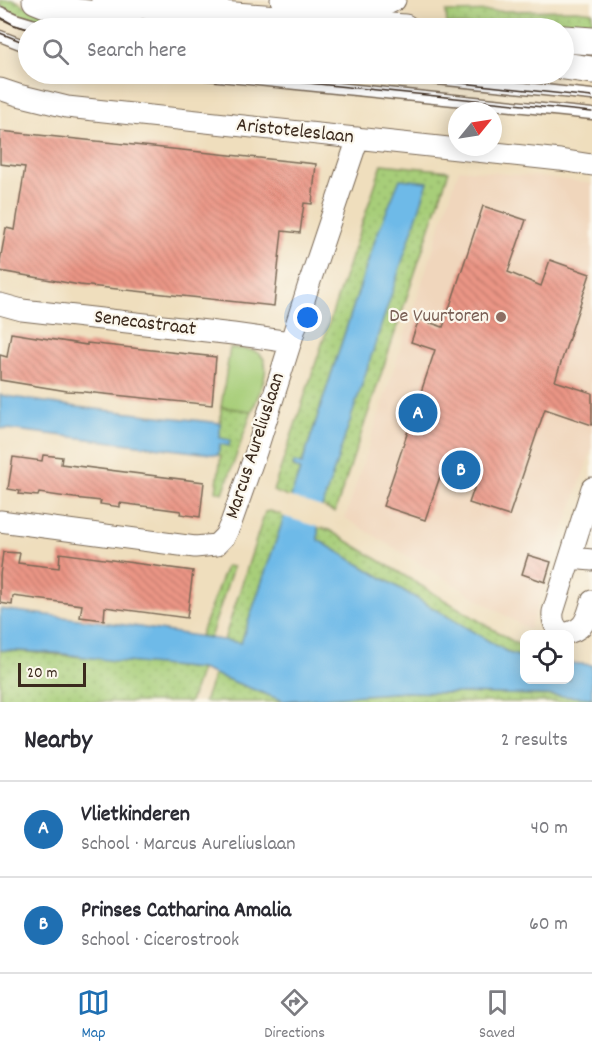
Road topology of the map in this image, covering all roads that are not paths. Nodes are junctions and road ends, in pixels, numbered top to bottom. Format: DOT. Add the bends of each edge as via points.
graph roads {
  1 [pos="36,0"];
  2 [pos="105,0"];
  3 [pos="281,0"];
  4 [pos="395,0"];
  5 [pos="0,12"];
  6 [pos="124,18"];
  7 [pos="263,18"];
  8 [pos="18,20"];
  9 [pos="0,36"];
  10 [pos="574,40"];
  11 [pos="592,41"];
  12 [pos="18,43"];
  13 [pos="574,67"];
  14 [pos="592,69"];
  15 [pos="297,84"];
  16 [pos="485,84"];
  17 [pos="0,89"];
  18 [pos="592,95"];
  19 [pos="592,114"];
  20 [pos="358,138"];
  21 [pos="592,165"];
  22 [pos="0,304"];
  23 [pos="290,342"];
  24 [pos="592,488"];
  25 [pos="0,521"];
  26 [pos="570,558"];
  27 [pos="592,560"];
  28 [pos="592,601"];
  1 -- 6 [label="street" via="63,11"];
  2 -- 7 [label="street"];
  3 -- 4 [label="street" via="363,9"];
  5 -- 8 [label="lane"];
  9 -- 12 [label="lane"];
  10 -- 11 [label="street"];
  13 -- 14 [label="street"];
  15 -- 19 [label="lane"];
  16 -- 18 [label="lane"];
  17 -- 20 [label="street, Aristoteleslaan" via="67,107"];
  20 -- 21 [label="street, Aristoteleslaan"];
  20 -- 23 [label="street, Marcus Aureliuslaan"];
  22 -- 23 [label="street, Senecastraat" via="22,310"];
  23 -- 25 [label="street, Marcus Aureliuslaan" via="231,523 216,545 195,547"];
  24 -- 26 [label="street"];
  26 -- 27 [label="street"];
  26 -- 28 [label="street" via="553,612 555,627 562,634 578,630"];
}
